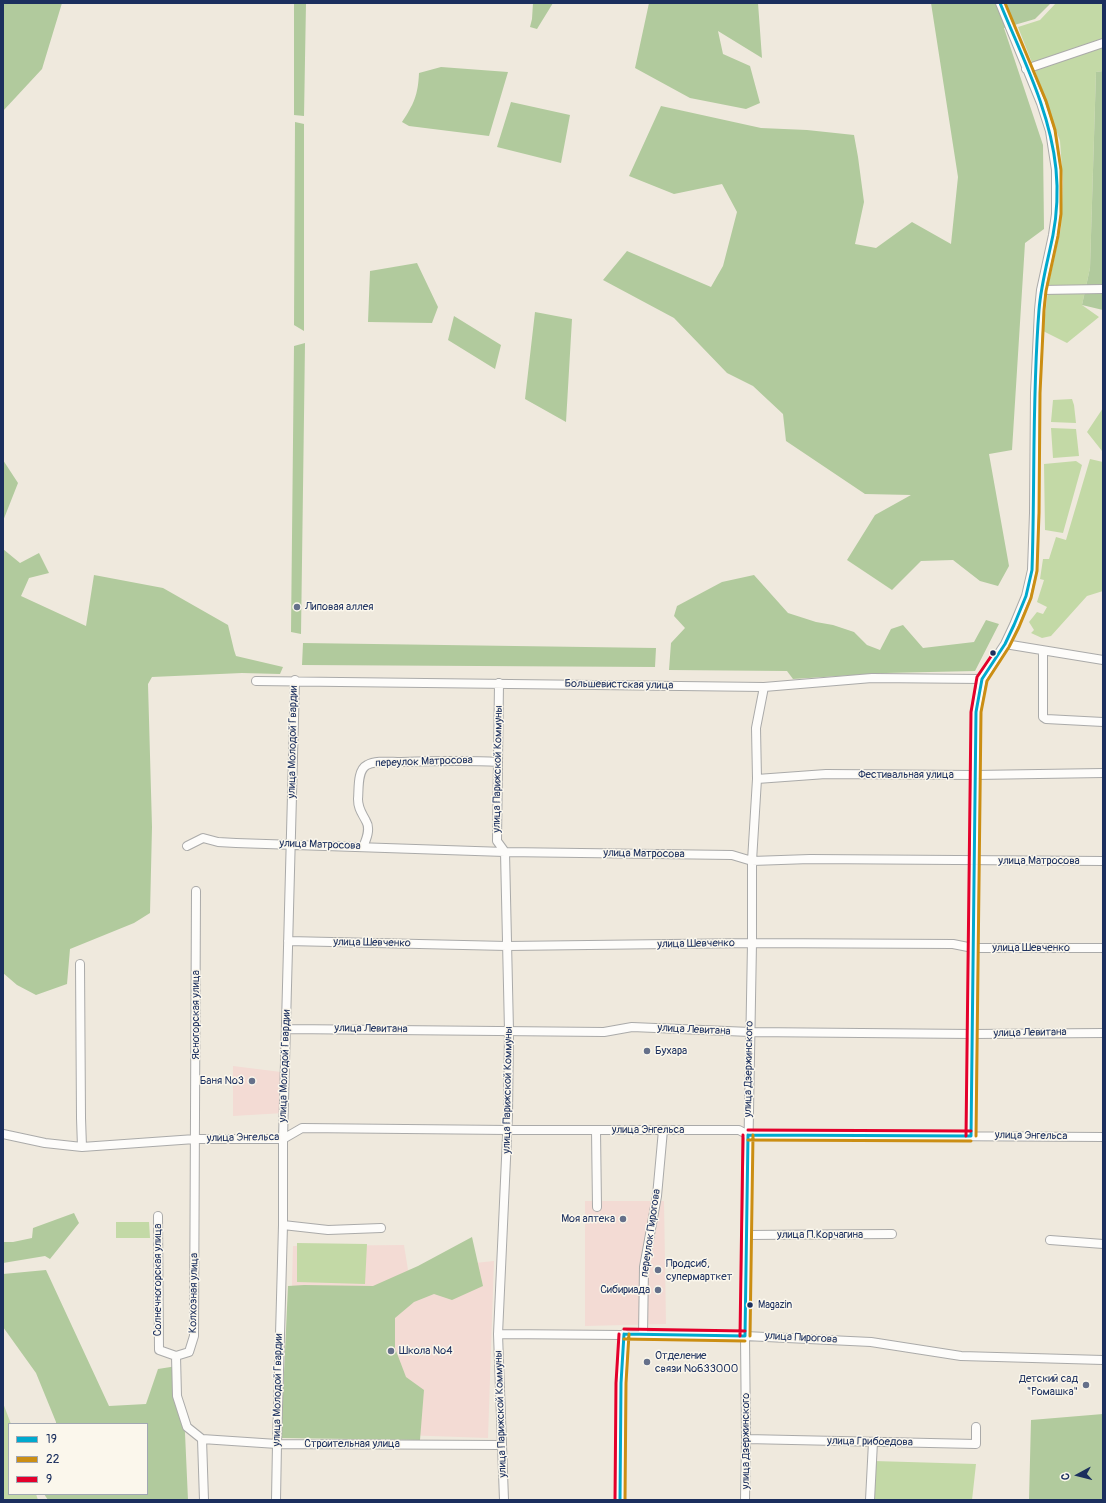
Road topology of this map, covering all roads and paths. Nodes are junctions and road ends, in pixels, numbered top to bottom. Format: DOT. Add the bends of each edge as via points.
graph roads {
  1 [pos="1000,3"];
  2 [pos="1103,43"];
  3 [pos="1026,69"];
  4 [pos="1103,289"];
  5 [pos="1041,290"];
  6 [pos="1005,644"];
  7 [pos="1043,651"];
  8 [pos="1103,660"];
  9 [pos="982,679"];
  10 [pos="295,680"];
  11 [pos="256,681"];
  12 [pos="499,683"];
  13 [pos="764,687"];
  14 [pos="1103,722"];
  15 [pos="498,762"];
  16 [pos="1103,773"];
  17 [pos="975,775"];
  18 [pos="757,779"];
  19 [pos="290,845"];
  20 [pos="187,846"];
  21 [pos="363,847"];
  22 [pos="505,852"];
  23 [pos="974,860"];
  24 [pos="1103,861"];
  25 [pos="752,862"];
  26 [pos="196,891"];
  27 [pos="288,941"];
  28 [pos="752,943"];
  29 [pos="507,946"];
  30 [pos="973,948"];
  31 [pos="1103,948"];
  32 [pos="80,964"];
  33 [pos="286,1028"];
  34 [pos="509,1031"];
  35 [pos="750,1032"];
  36 [pos="1103,1033"];
  37 [pos="972,1034"];
  38 [pos="508,1130"];
  39 [pos="596,1130"];
  40 [pos="663,1130"];
  41 [pos="3,1134"];
  42 [pos="748,1135"];
  43 [pos="971,1136"];
  44 [pos="1103,1137"];
  45 [pos="195,1139"];
  46 [pos="283,1139"];
  47 [pos="82,1147"];
  48 [pos="597,1207"];
  49 [pos="158,1216"];
  50 [pos="283,1225"];
  51 [pos="381,1228"];
  52 [pos="892,1234"];
  53 [pos="747,1235"];
  54 [pos="1050,1240"];
  55 [pos="1103,1244"];
  56 [pos="498,1334"];
  57 [pos="624,1334"];
  58 [pos="643,1335"];
  59 [pos="745,1336"];
  60 [pos="176,1356"];
  61 [pos="1103,1360"];
  62 [pos="976,1427"];
  63 [pos="202,1439"];
  64 [pos="746,1439"];
  65 [pos="873,1442"];
  66 [pos="277,1444"];
  67 [pos="502,1445"];
  68 [pos="204,1500"];
  69 [pos="276,1500"];
  70 [pos="504,1500"];
  71 [pos="620,1500"];
  72 [pos="745,1500"];
  73 [pos="870,1500"];
  1 -- 3 [label="street"];
  2 -- 3 [label="street"];
  3 -- 5 [label="street" via="1050,131 1056,170 1056,214"];
  4 -- 5 [label="street"];
  5 -- 6 [label="street" via="1035,393 1032,570 1026,596"];
  6 -- 7 [label="street"];
  6 -- 9 [label="street"];
  7 -- 8 [label="street"];
  7 -- 14 [label="street" via="1043,717"];
  9 -- 13 [label="street, Большевистская улица" via="872,678"];
  9 -- 17 [label="street" via="976,712"];
  10 -- 11 [label="street, Большевистская улица"];
  10 -- 12 [label="street, Большевистская улица"];
  10 -- 19 [label="street, улица Молодой Гвардии"];
  12 -- 13 [label="street, Большевистская улица"];
  12 -- 15 [label="street, улица Парижской Коммуны"];
  13 -- 18 [label="street, улица Дзержинского" via="756,728"];
  15 -- 21 [label="street, переулок Матросова" via="460,760 375,762 366,765 361,772 358,802 361,814 367,822 368,832"];
  15 -- 22 [label="street, улица Парижской Коммуны" via="497,841"];
  16 -- 17 [label="street, Фестивальная улица"];
  17 -- 18 [label="street, Фестивальная улица" via="826,774"];
  17 -- 23 [label="street"];
  18 -- 25 [label="street, улица Дзержинского"];
  19 -- 20 [label="street, улица Матросова" via="224,842 203,838"];
  19 -- 21 [label="street, улица Матросова"];
  19 -- 27 [label="street, улица Молодой Гвардии"];
  21 -- 22 [label="street, улица Матросова"];
  22 -- 25 [label="street, улица Матросова" via="732,855"];
  22 -- 29 [label="street, улица Парижской Коммуны"];
  23 -- 24 [label="street, улица Матросова"];
  23 -- 25 [label="street, улица Матросова" via="810,859"];
  23 -- 30 [label="street"];
  25 -- 28 [label="street, улица Дзержинского"];
  26 -- 45 [label="street, Ясногорская улица"];
  27 -- 29 [label="street, улица Шевченко"];
  27 -- 33 [label="street, улица Молодой Гвардии"];
  28 -- 29 [label="street, улица Шевченко"];
  28 -- 30 [label="street, улица Шевченко" via="953,944"];
  28 -- 35 [label="street, улица Дзержинского"];
  29 -- 34 [label="street, улица Парижской Коммуны"];
  30 -- 31 [label="street, улица Шевченко"];
  30 -- 37 [label="street"];
  32 -- 47 [label="street"];
  33 -- 34 [label="street, улица Левитана"];
  33 -- 46 [label="street, улица Молодой Гвардии"];
  34 -- 35 [label="street, улица Левитана" via="604,1032 632,1027"];
  34 -- 38 [label="street, улица Парижской Коммуны"];
  35 -- 37 [label="street, улица Левитана"];
  35 -- 42 [label="street, улица Дзержинского"];
  36 -- 37 [label="street, улица Левитана"];
  37 -- 43 [label="street"];
  38 -- 39 [label="street, улица Энгельса"];
  38 -- 46 [label="street, улица Энгельса" via="302,1128"];
  38 -- 56 [label="street, улица Парижской Коммуны"];
  39 -- 40 [label="street, улица Энгельса"];
  39 -- 48 [label="street"];
  40 -- 42 [label="street, улица Энгельса" via="739,1130"];
  40 -- 58 [label="street, переулок Пирогова" via="657,1196 644,1267"];
  41 -- 47 [label="street, улица Энгельса" via="45,1143"];
  42 -- 43 [label="street, улица Энгельса"];
  42 -- 53 [label="street, улица Дзержинского"];
  43 -- 44 [label="street, улица Энгельса"];
  45 -- 46 [label="street, улица Энгельса"];
  45 -- 47 [label="street, улица Энгельса"];
  45 -- 60 [label="street, Колхозная улица" via="194,1336 189,1352"];
  46 -- 50 [label="street, улица Молодой Гвардии"];
  49 -- 60 [label="street, Солнечногорская улица" via="159,1350"];
  50 -- 51 [label="street" via="328,1230"];
  50 -- 66 [label="street, улица Молодой Гвардии"];
  52 -- 53 [label="street, улица П.Корчагина"];
  53 -- 59 [label="street, улица Дзержинского"];
  54 -- 55 [label="street"];
  56 -- 57 [label="street, улица Пирогова"];
  56 -- 67 [label="street, улица Парижской Коммуны"];
  57 -- 58 [label="street, улица Пирогова"];
  57 -- 71 [label="street"];
  58 -- 59 [label="street, улица Пирогова"];
  59 -- 61 [label="street, улица Пирогова" via="871,1342 961,1356"];
  59 -- 64 [label="street, улица Дзержинского"];
  60 -- 63 [label="street" via="177,1396 187,1427"];
  62 -- 65 [label="street, улица Грибоедова" via="976,1444"];
  63 -- 66 [label="street, Строительная улица"];
  63 -- 68 [label="street"];
  64 -- 65 [label="street, улица Грибоедова"];
  64 -- 72 [label="street, улица Дзержинского"];
  65 -- 73 [label="street"];
  66 -- 67 [label="street, Строительная улица"];
  66 -- 69 [label="street, улица Молодой Гвардии"];
  67 -- 70 [label="street, улица Парижской Коммуны"];
}
